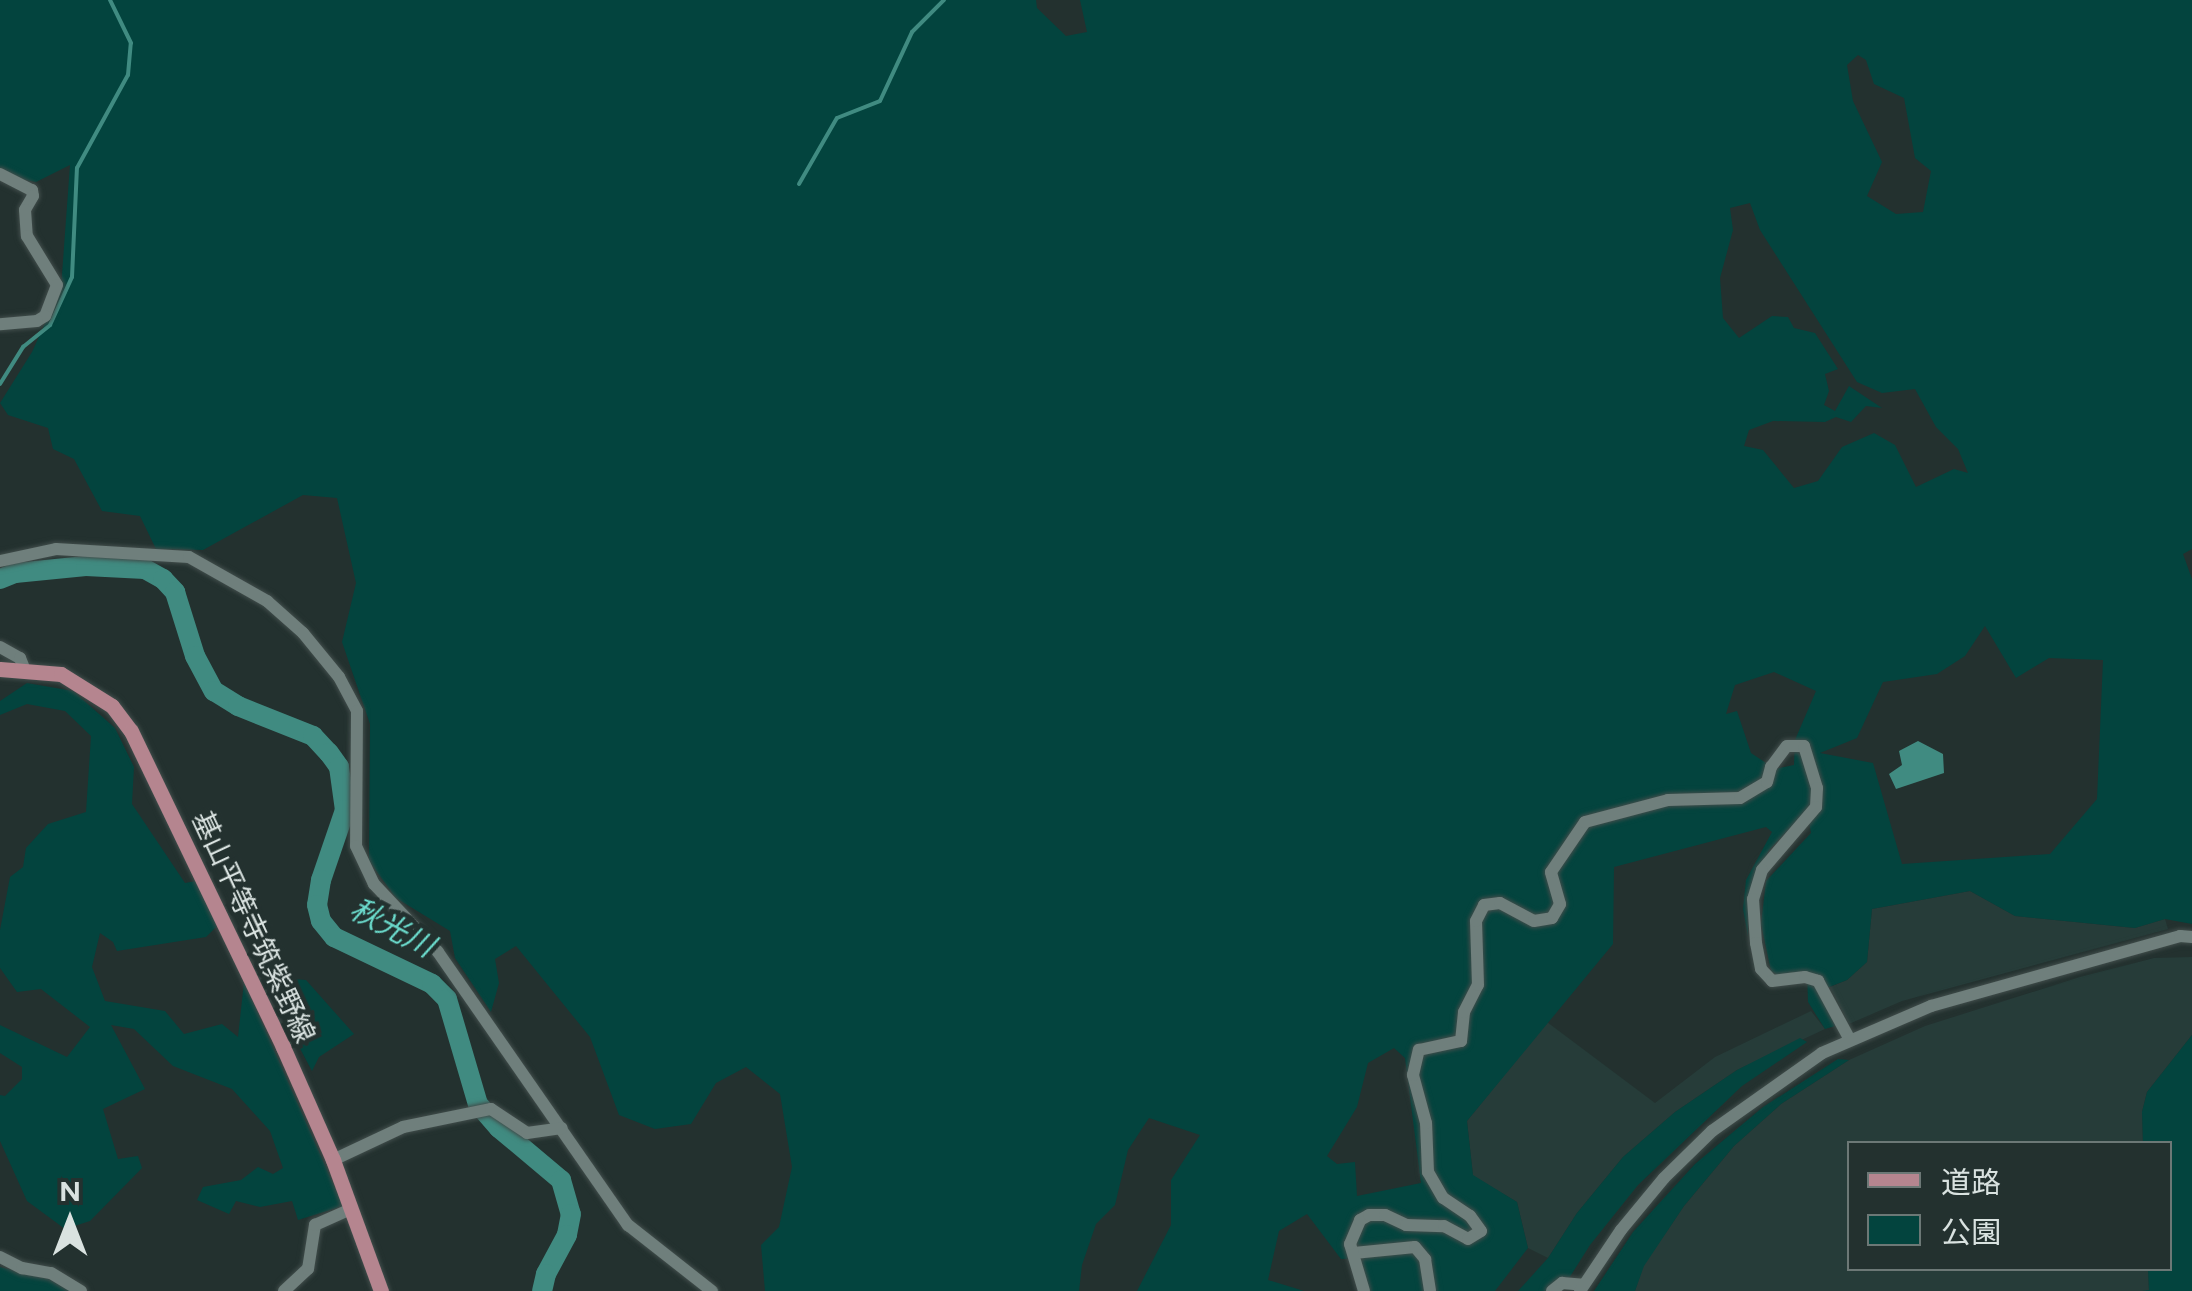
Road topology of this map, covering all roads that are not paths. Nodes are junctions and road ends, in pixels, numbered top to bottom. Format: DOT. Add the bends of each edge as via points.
graph roads {
  1 [pos="0,174"];
  2 [pos="0,324"];
  3 [pos="0,561"];
  4 [pos="0,647"];
  5 [pos="24,668"];
  6 [pos="0,669"];
  7 [pos="2192,937"];
  8 [pos="1849,1038"];
  9 [pos="562,1128"];
  10 [pos="333,1160"];
  11 [pos="351,1209"];
  12 [pos="1354,1252"];
  13 [pos="0,1257"];
  14 [pos="1581,1288"];
  15 [pos="81,1291"];
  16 [pos="284,1291"];
  17 [pos="381,1291"];
  18 [pos="712,1291"];
  19 [pos="1364,1291"];
  20 [pos="1430,1291"];
  21 [pos="1552,1291"];
  1 -- 2 [label="street" via="32,190 27,236 57,285 37,321"];
  3 -- 9 [label="street" via="56,549 199,559 268,601 303,633 357,712 361,861 438,952"];
  4 -- 5 [label="street"];
  5 -- 6 [label="main road, 基山平等寺筑紫野線"];
  5 -- 10 [label="main road, 基山平等寺筑紫野線" via="84,684 132,730"];
  7 -- 8 [label="street" via="1931,1006"];
  8 -- 12 [label="street" via="1818,981 1772,981 1761,968 1756,943 1753,899 1762,870 1816,807 1804,746 1788,746 1767,782 1740,798 1668,800 1594,818 1550,872 1560,904 1552,918 1534,921 1500,903 1484,905 1476,922 1478,985 1464,1012 1461,1041 1419,1050 1413,1075 1426,1123 1428,1172 1443,1198 1481,1230 1468,1239 1444,1226 1406,1225 1376,1212 1352,1233"];
  8 -- 14 [label="street" via="1712,1131 1620,1230"];
  9 -- 10 [label="street" via="527,1133 491,1108 403,1127"];
  9 -- 18 [label="street" via="628,1225"];
  10 -- 11 [label="main road, 基山平等寺筑紫野線"];
  11 -- 16 [label="street" via="315,1225 308,1270"];
  11 -- 17 [label="main road, 基山平等寺筑紫野線"];
  12 -- 19 [label="street"];
  12 -- 20 [label="street" via="1415,1247 1425,1260"];
  13 -- 15 [label="street"];
  14 -- 21 [label="street" via="1562,1283"];
}
